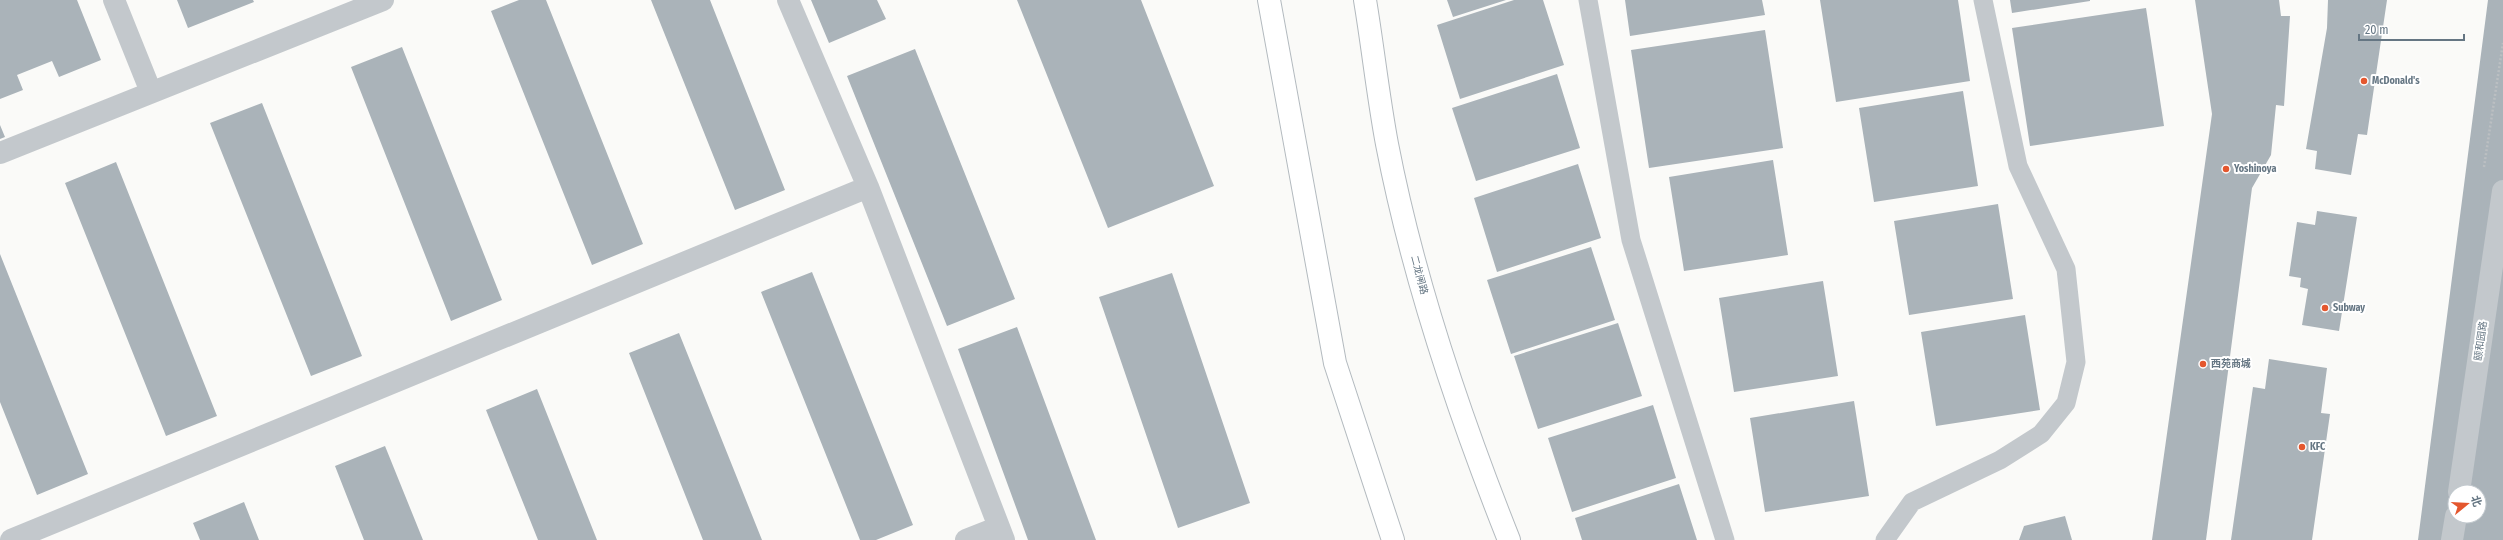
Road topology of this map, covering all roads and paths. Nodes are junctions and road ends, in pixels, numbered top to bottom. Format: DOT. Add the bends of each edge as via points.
graph roads {
  1 [pos="114,0"];
  2 [pos="384,0"];
  3 [pos="788,0"];
  4 [pos="1269,0"];
  5 [pos="1365,0"];
  6 [pos="1588,0"];
  7 [pos="1983,0"];
  8 [pos="151,92"];
  9 [pos="0,152"];
  10 [pos="868,187"];
  11 [pos="2503,191"];
  12 [pos="2460,484"];
  13 [pos="2455,524"];
  14 [pos="1002,534"];
  15 [pos="11,540"];
  16 [pos="966,540"];
  17 [pos="1393,540"];
  18 [pos="1509,540"];
  19 [pos="1725,540"];
  20 [pos="1885,540"];
  21 [pos="2452,540"];
  1 -- 8 [label="street"];
  2 -- 8 [label="street"];
  3 -- 10 [label="street"];
  4 -- 17 [label="main road" via="1335,363"];
  5 -- 18 [label="main road, 二龙闸路" via="1387,144 1421,283 1474,451"];
  6 -- 19 [label="lane" via="1631,240"];
  7 -- 20 [label="lane" via="2018,166 2066,269 2076,362 2066,404 2041,434 2000,460 1912,502"];
  8 -- 9 [label="street"];
  10 -- 14 [label="street"];
  10 -- 15 [label="street"];
  11 -- 12 [label="street, 颐和园路"];
  13 -- 21 [label="street"];
  14 -- 16 [label="street"];
}
